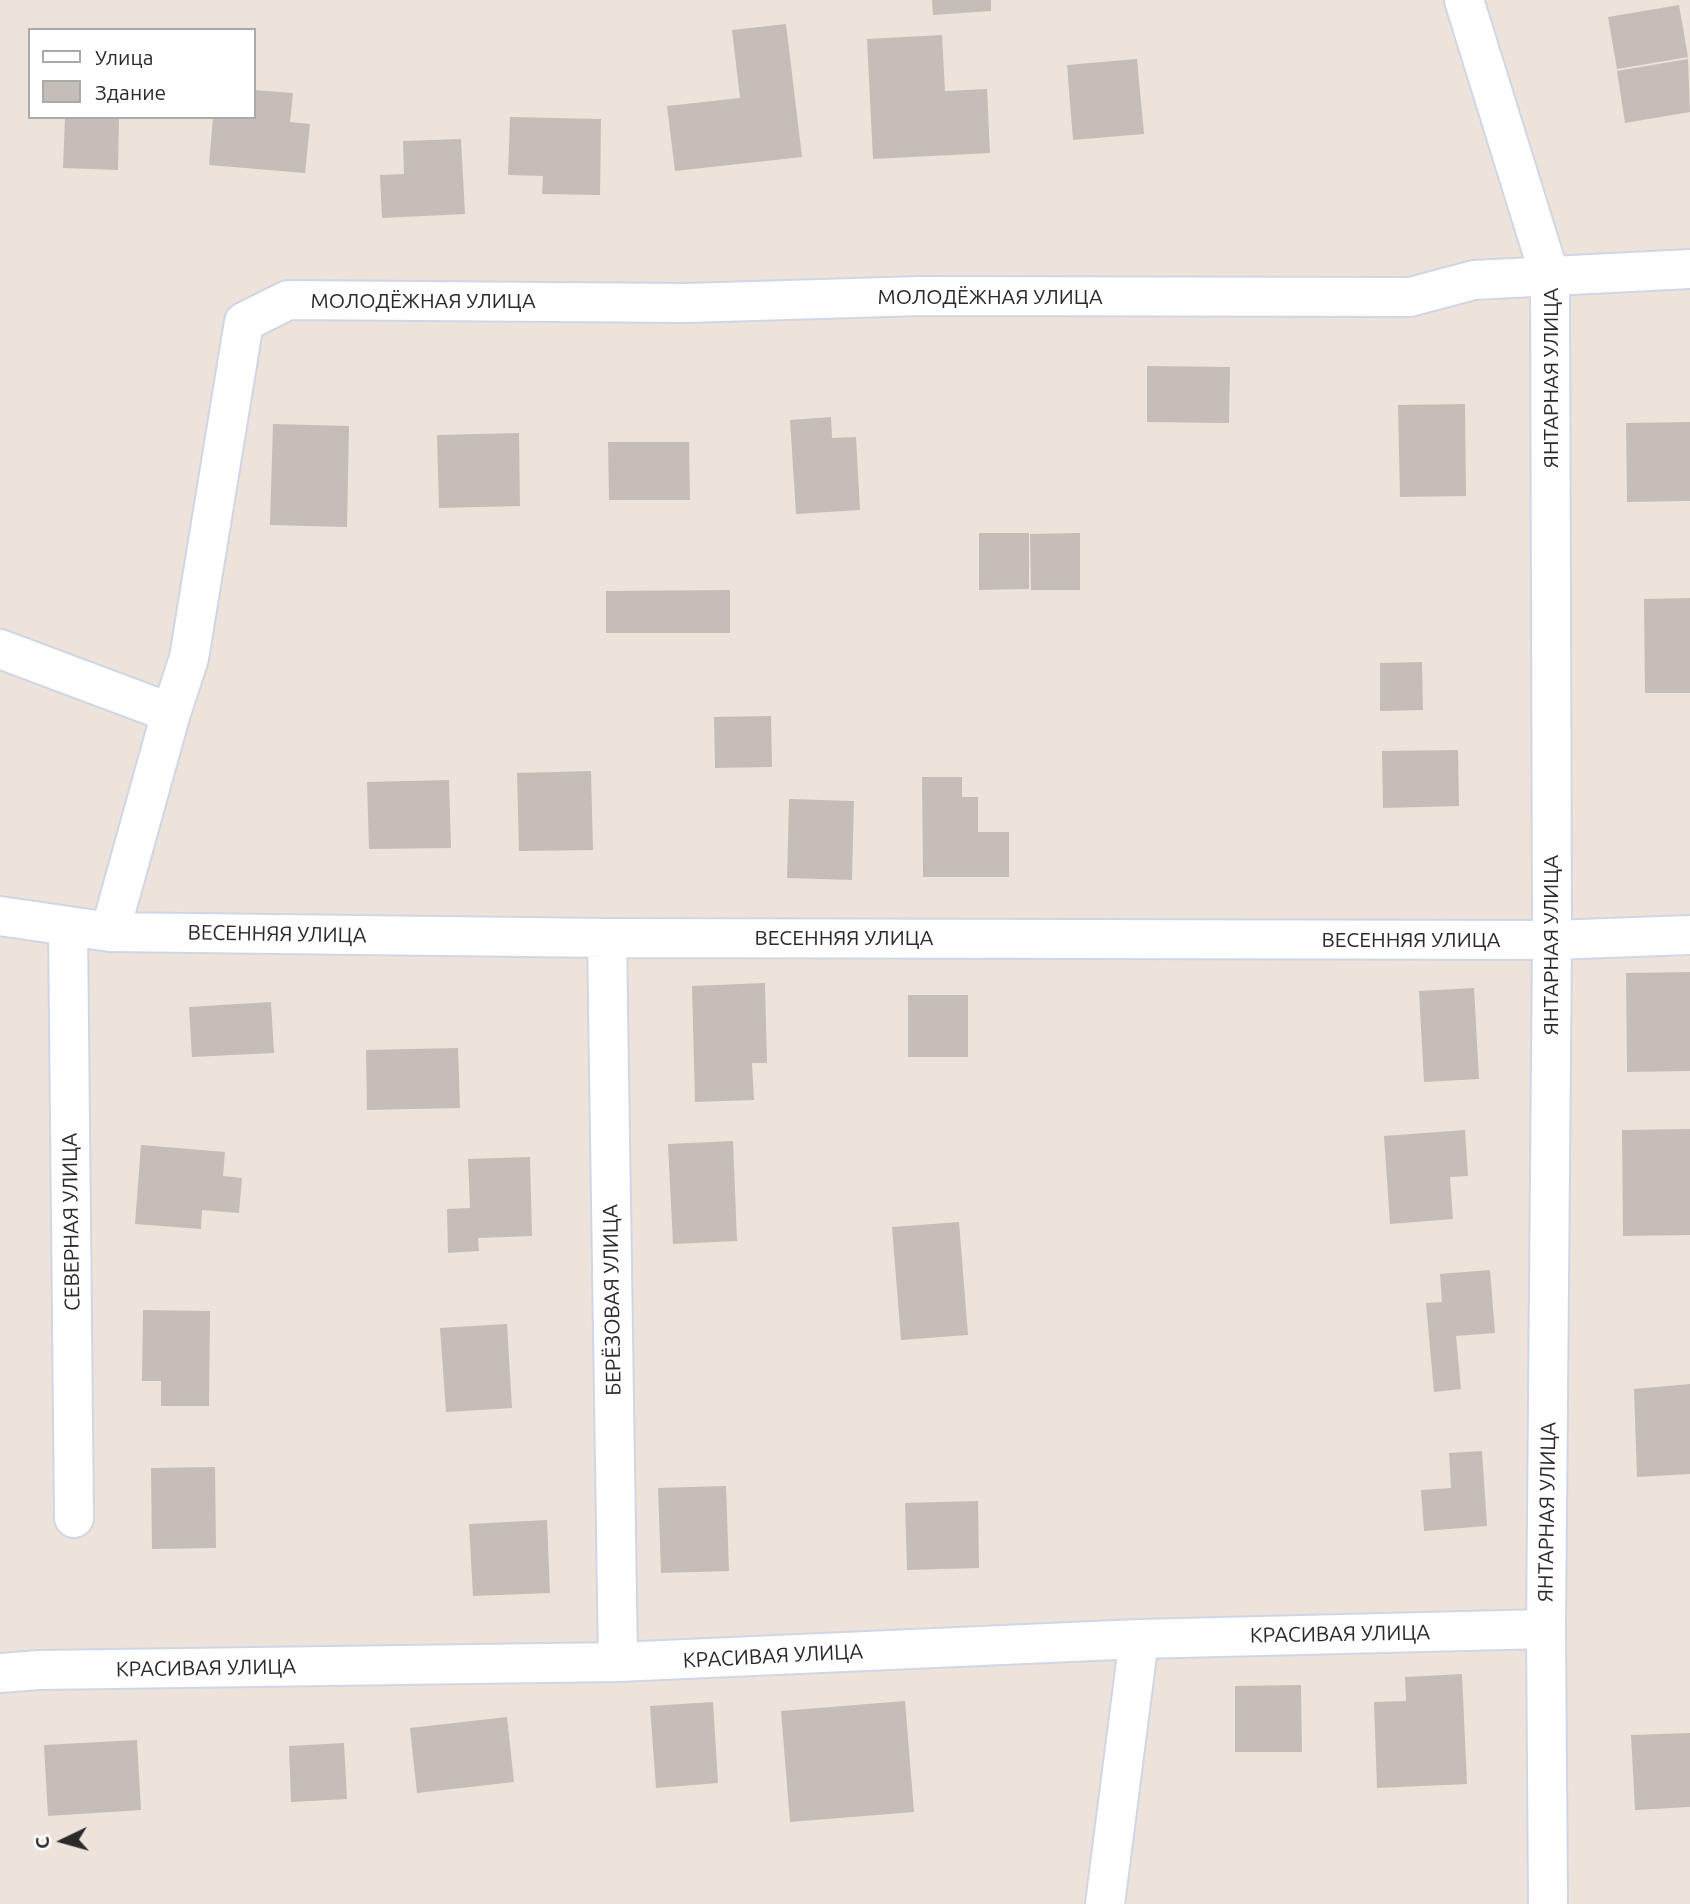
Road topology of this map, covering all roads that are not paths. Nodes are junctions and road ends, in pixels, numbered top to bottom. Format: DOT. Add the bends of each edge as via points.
graph roads {
  1 [pos="1464,0"];
  2 [pos="1690,269"];
  3 [pos="1550,277"];
  4 [pos="0,649"];
  5 [pos="171,713"];
  6 [pos="0,916"];
  7 [pos="68,926"];
  8 [pos="110,932"];
  9 [pos="1690,935"];
  10 [pos="607,937"];
  11 [pos="1552,940"];
  12 [pos="74,1518"];
  13 [pos="1546,1629"];
  14 [pos="1139,1639"];
  15 [pos="618,1662"];
  16 [pos="0,1673"];
  17 [pos="1105,1904"];
  18 [pos="1548,1904"];
  1 -- 3 [label="street, ЯНТАРНАЯ УЛИЦА"];
  2 -- 3 [label="street, МОЛОДЁЖНАЯ УЛИЦА"];
  3 -- 5 [label="street, МОЛОДЁЖНАЯ УЛИЦА" via="1474,280 1410,297 921,296 686,303 288,300 244,322 189,658"];
  3 -- 11 [label="street, ЯНТАРНАЯ УЛИЦА"];
  4 -- 5 [label="street"];
  5 -- 8 [label="street"];
  6 -- 7 [label="street, ВЕСЕННЯЯ УЛИЦА"];
  7 -- 8 [label="street, ВЕСЕННЯЯ УЛИЦА"];
  7 -- 12 [label="street, СЕВЕРНАЯ УЛИЦА"];
  8 -- 10 [label="street, ВЕСЕННЯЯ УЛИЦА"];
  9 -- 11 [label="street, ВЕСЕННЯЯ УЛИЦА"];
  10 -- 11 [label="street, ВЕСЕННЯЯ УЛИЦА"];
  10 -- 15 [label="street, БЕРЁЗОВАЯ УЛИЦА"];
  11 -- 13 [label="street, ЯНТАРНАЯ УЛИЦА"];
  13 -- 14 [label="street, КРАСИВАЯ УЛИЦА"];
  13 -- 18 [label="street, ЯНТАРНАЯ УЛИЦА"];
  14 -- 15 [label="street, КРАСИВАЯ УЛИЦА"];
  14 -- 17 [label="street"];
  15 -- 16 [label="street, КРАСИВАЯ УЛИЦА"];
}
